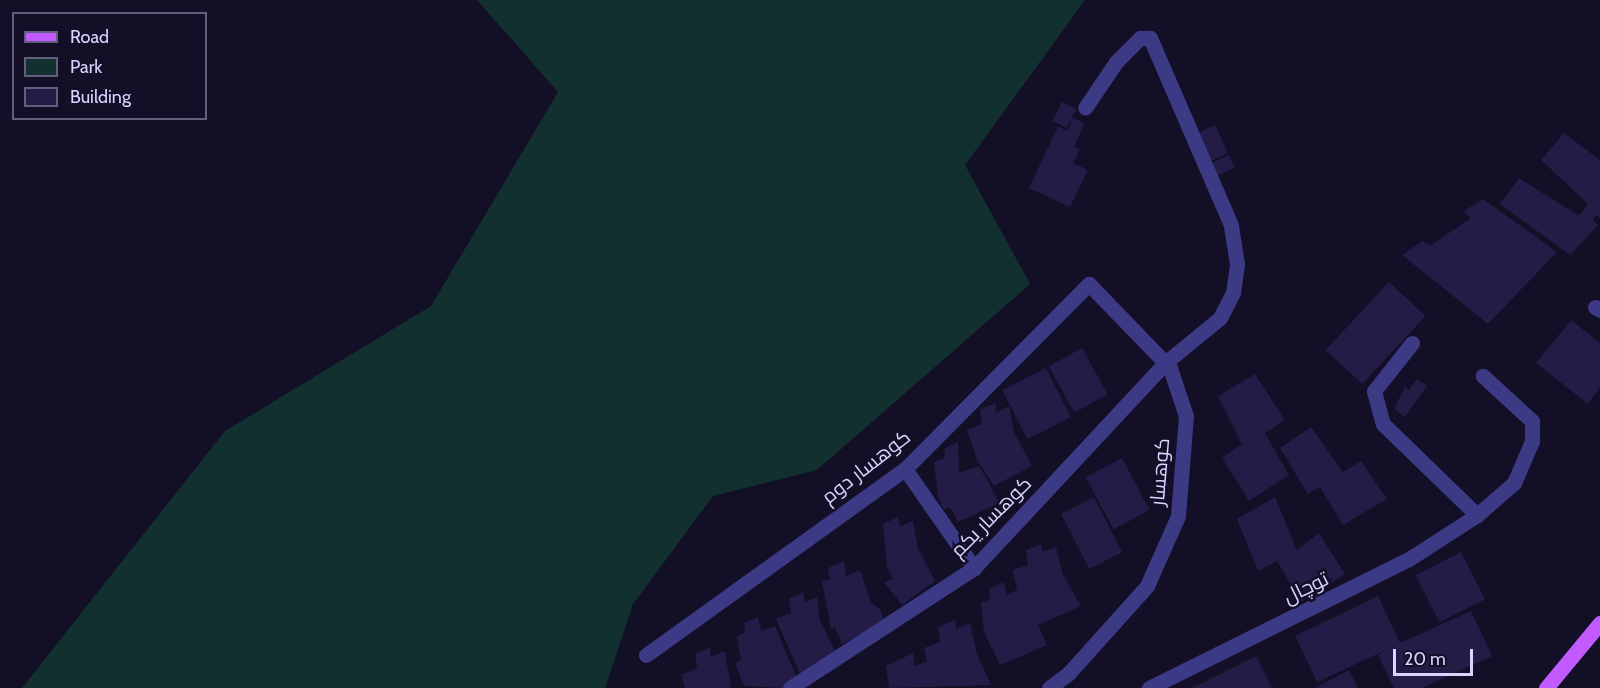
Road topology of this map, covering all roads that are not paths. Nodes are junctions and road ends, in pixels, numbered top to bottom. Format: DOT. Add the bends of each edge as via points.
graph roads {
  1 [pos="1085,108"];
  2 [pos="1089,284"];
  3 [pos="1412,343"];
  4 [pos="1165,363"];
  5 [pos="1483,376"];
  6 [pos="905,469"];
  7 [pos="1477,515"];
  8 [pos="974,568"];
  9 [pos="1600,623"];
  10 [pos="646,655"];
  11 [pos="790,688"];
  12 [pos="1049,688"];
  13 [pos="1149,688"];
  14 [pos="1546,688"];
  1 -- 4 [label="street, کوهسار یکم" via="1116,62 1140,38 1150,38 1231,225 1237,264 1233,293 1220,318"];
  2 -- 4 [label="street, کوهسار"];
  2 -- 6 [label="street, کوهسار دوم"];
  3 -- 7 [label="street" via="1374,392 1383,424"];
  4 -- 8 [label="street, کوهسار یکم"];
  4 -- 12 [label="street, کوهسار" via="1186,416 1178,516 1147,586 1069,673"];
  5 -- 7 [label="street, توچال" via="1532,421 1532,441 1514,483"];
  6 -- 8 [label="street"];
  6 -- 10 [label="street, کوهسار دوم"];
  7 -- 13 [label="street, توچال" via="1409,559"];
  8 -- 11 [label="street, کوهسار یکم"];
  9 -- 14 [label="main road"];
}
